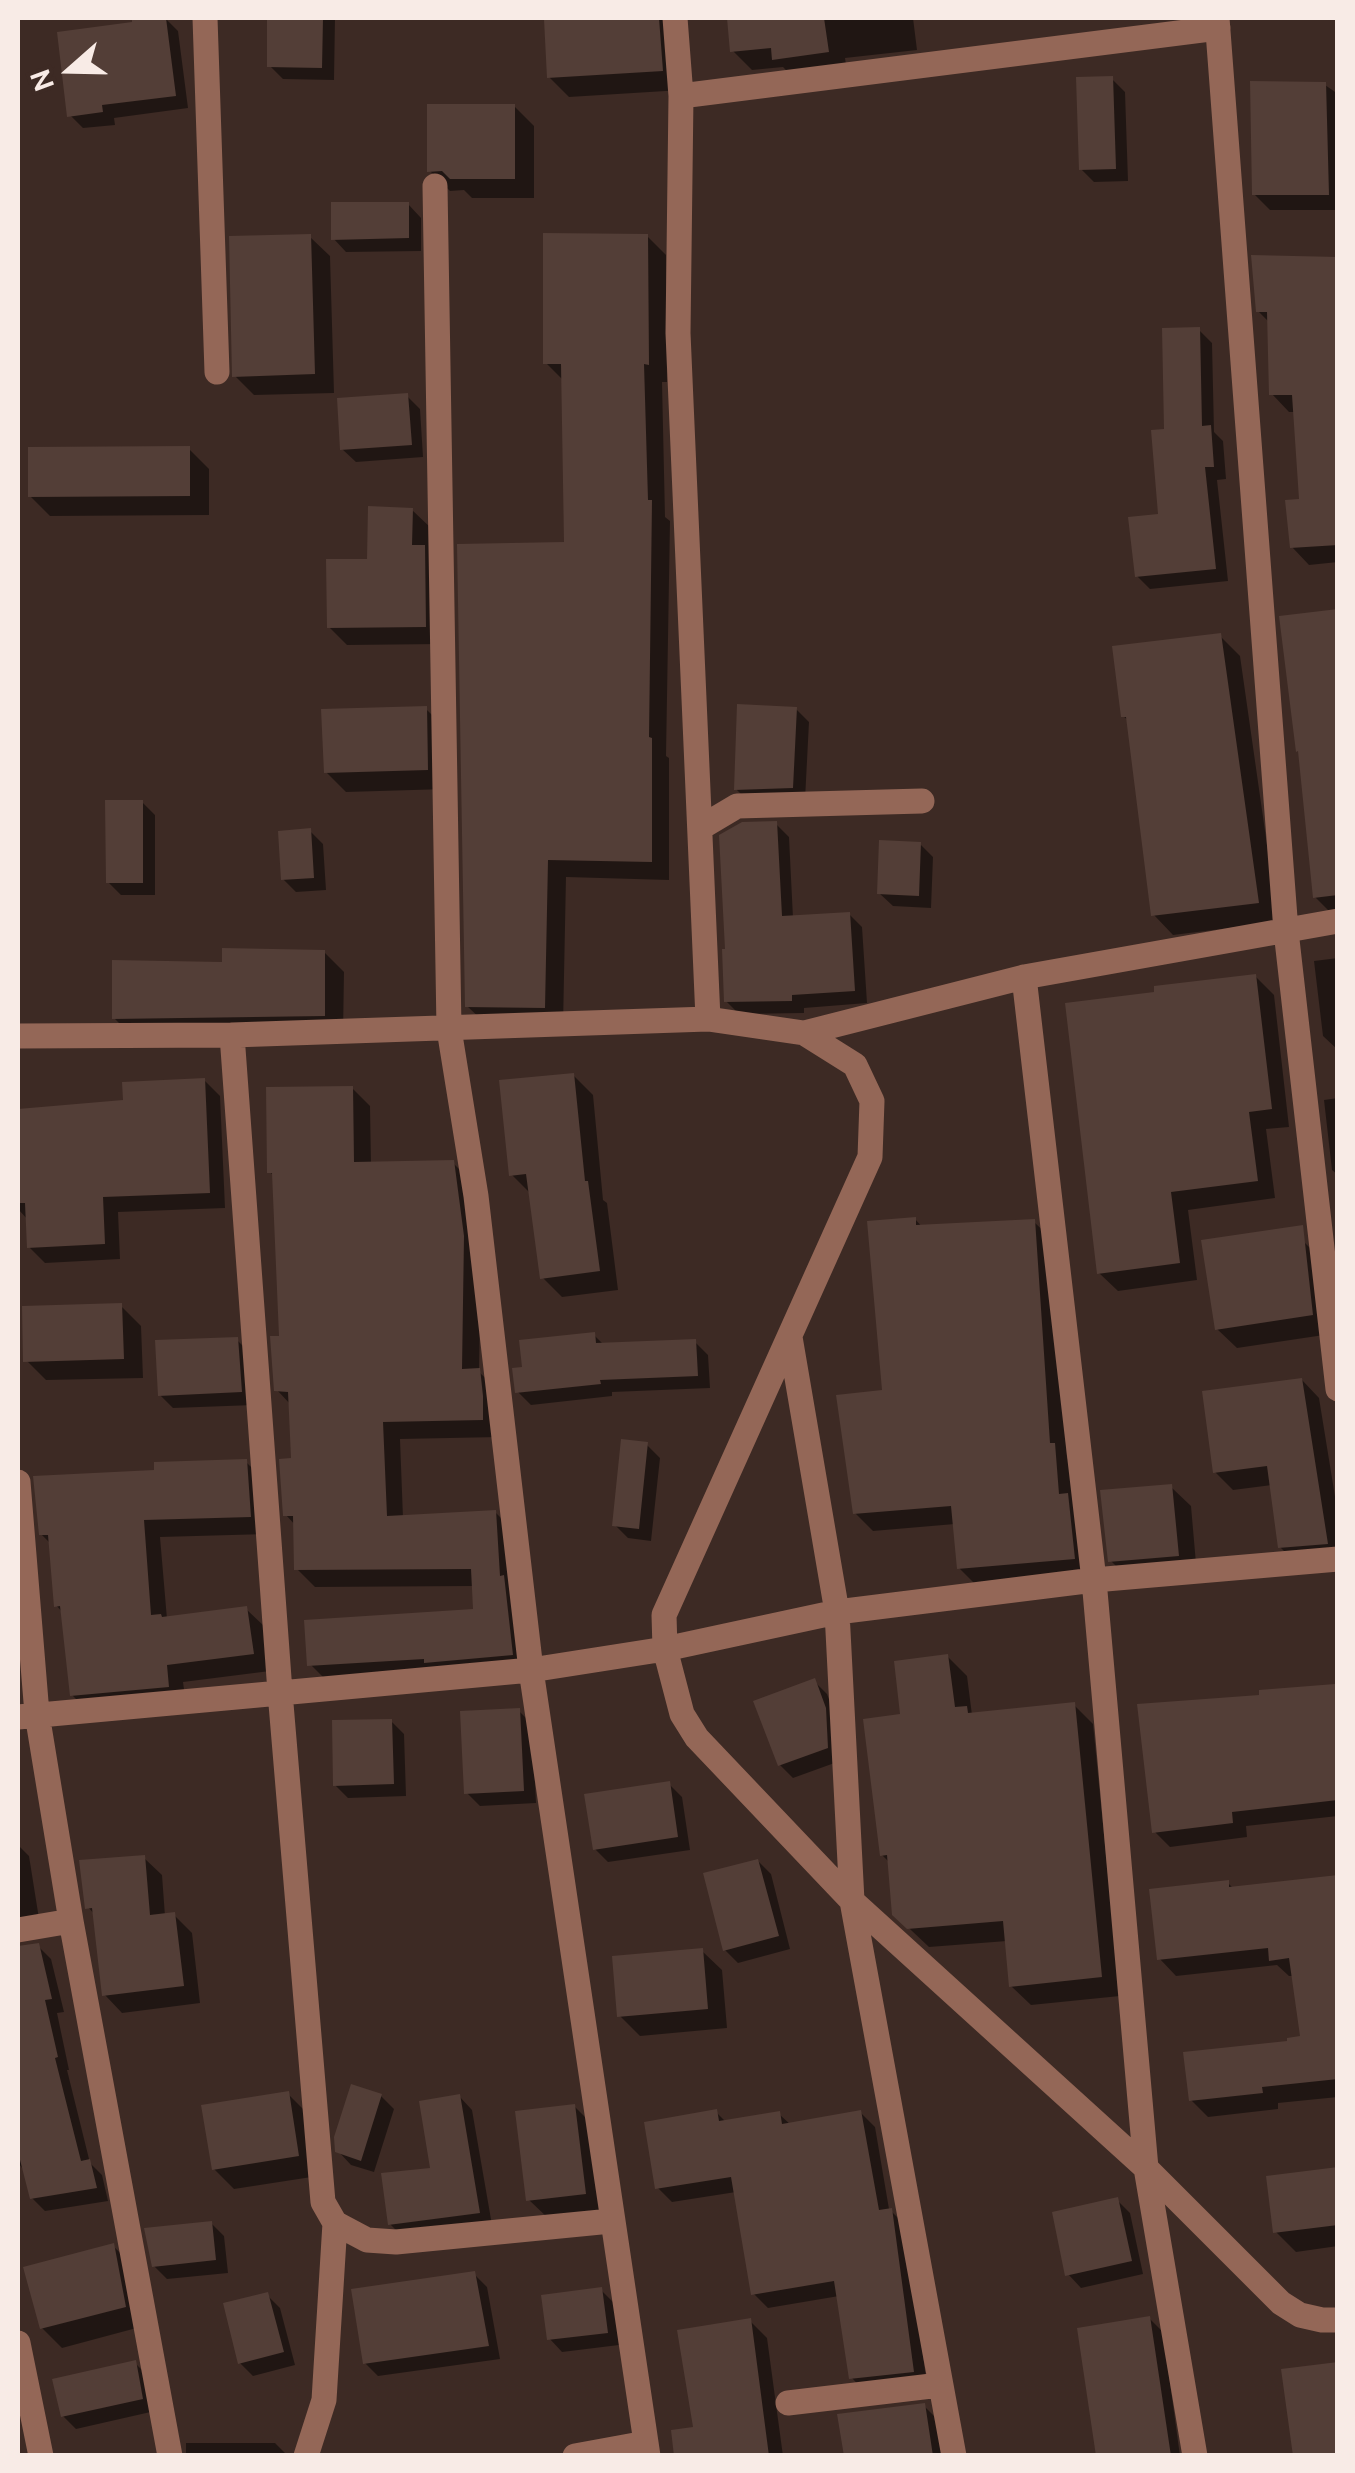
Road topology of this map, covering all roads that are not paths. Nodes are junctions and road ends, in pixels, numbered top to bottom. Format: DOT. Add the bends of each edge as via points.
graph roads {
  1 [pos="205,18"];
  2 [pos="675,18"];
  3 [pos="1217,22"];
  4 [pos="681,96"];
  5 [pos="434,186"];
  6 [pos="217,372"];
  7 [pos="922,801"];
  8 [pos="700,828"];
  9 [pos="1338,921"];
  10 [pos="1286,931"];
  11 [pos="1024,978"];
  12 [pos="708,1019"];
  13 [pos="448,1028"];
  14 [pos="804,1033"];
  15 [pos="232,1035"];
  16 [pos="18,1036"];
  17 [pos="790,1337"];
  18 [pos="1338,1389"];
  19 [pos="18,1482"];
  20 [pos="1338,1559"];
  21 [pos="1094,1580"];
  22 [pos="837,1612"];
  23 [pos="665,1649"];
  24 [pos="531,1670"];
  25 [pos="280,1692"];
  26 [pos="27,1715"];
  27 [pos="852,1901"];
  28 [pos="71,1921"];
  29 [pos="18,1930"];
  30 [pos="1146,2168"];
  31 [pos="612,2221"];
  32 [pos="335,2223"];
  33 [pos="1338,2320"];
  34 [pos="18,2343"];
  35 [pos="940,2385"];
  36 [pos="788,2403"];
  37 [pos="647,2449"];
  38 [pos="41,2456"];
  39 [pos="170,2456"];
  40 [pos="306,2456"];
  41 [pos="575,2456"];
  42 [pos="954,2456"];
  43 [pos="1195,2456"];
  1 -- 6 [label="street"];
  2 -- 4 [label="street"];
  3 -- 4 [label="street"];
  3 -- 10 [label="street"];
  4 -- 8 [label="street" via="678,333"];
  5 -- 13 [label="street"];
  7 -- 8 [label="street" via="736,806"];
  8 -- 12 [label="street"];
  9 -- 10 [label="street"];
  10 -- 11 [label="street"];
  10 -- 18 [label="street"];
  11 -- 14 [label="street"];
  11 -- 21 [label="street"];
  12 -- 13 [label="street"];
  12 -- 14 [label="street"];
  13 -- 15 [label="street"];
  13 -- 24 [label="street" via="476,1196"];
  14 -- 17 [label="street" via="855,1064 872,1101 870,1157"];
  15 -- 16 [label="street"];
  15 -- 25 [label="street"];
  17 -- 22 [label="street"];
  17 -- 23 [label="street" via="664,1615"];
  19 -- 26 [label="street"];
  20 -- 21 [label="street"];
  21 -- 22 [label="street"];
  21 -- 30 [label="street"];
  22 -- 23 [label="street"];
  22 -- 27 [label="street"];
  23 -- 24 [label="street"];
  23 -- 27 [label="street" via="682,1714 696,1738"];
  24 -- 25 [label="street"];
  24 -- 31 [label="street"];
  25 -- 26 [label="street"];
  25 -- 32 [label="street" via="323,2202"];
  26 -- 28 [label="street"];
  27 -- 30 [label="street"];
  27 -- 35 [label="street"];
  28 -- 29 [label="street"];
  28 -- 39 [label="street"];
  30 -- 33 [label="street" via="1281,2304"];
  30 -- 43 [label="street"];
  31 -- 32 [label="street" via="396,2242 367,2240"];
  31 -- 37 [label="street"];
  32 -- 40 [label="street" via="324,2400"];
  34 -- 38 [label="street"];
  35 -- 36 [label="street"];
  35 -- 42 [label="street"];
  37 -- 41 [label="street"];
}
